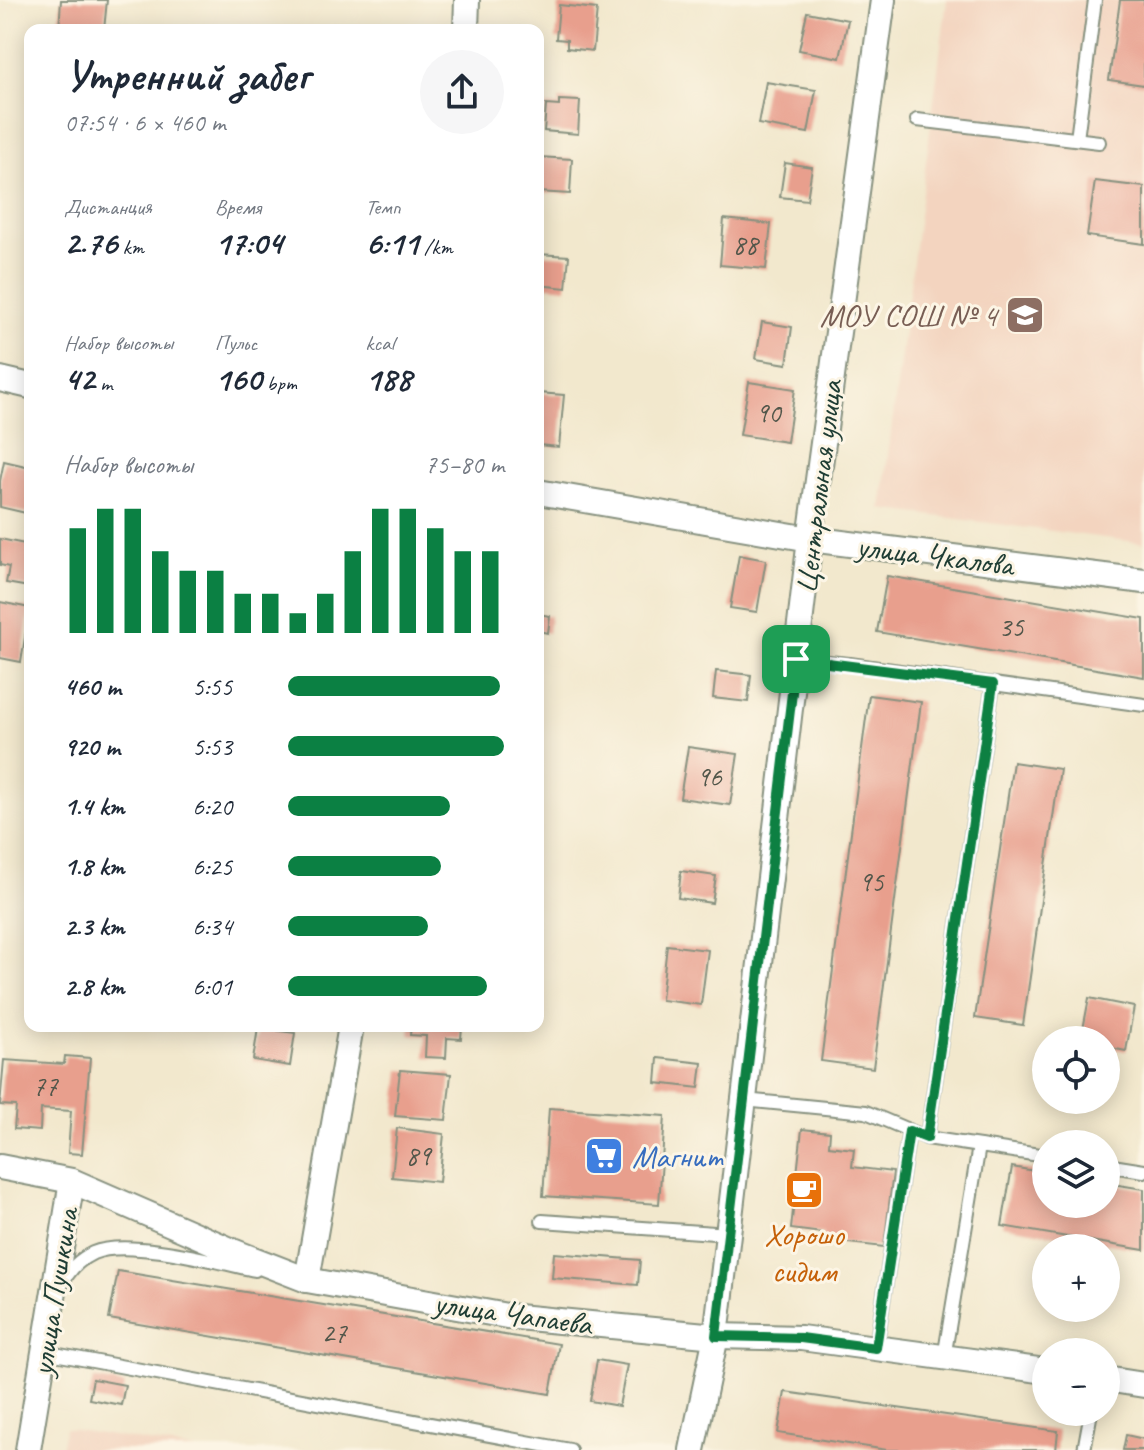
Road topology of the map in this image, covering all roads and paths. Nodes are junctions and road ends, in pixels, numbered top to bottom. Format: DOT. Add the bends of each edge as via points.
graph roads {
  1 [pos="467,0"];
  2 [pos="883,0"];
  3 [pos="1095,0"];
  4 [pos="466,24"];
  5 [pos="917,120"];
  6 [pos="1077,139"];
  7 [pos="1099,142"];
  8 [pos="0,379"];
  9 [pos="24,385"];
  10 [pos="544,493"];
  11 [pos="810,539"];
  12 [pos="1144,581"];
  13 [pos="796,659"];
  14 [pos="993,684"];
  15 [pos="1144,705"];
  16 [pos="350,1032"];
  17 [pos="744,1100"];
  18 [pos="909,1131"];
  19 [pos="927,1138"];
  20 [pos="979,1146"];
  21 [pos="1032,1154"];
  22 [pos="0,1167"];
  23 [pos="1120,1167"];
  24 [pos="1144,1171"];
  25 [pos="72,1181"];
  26 [pos="542,1221"];
  27 [pos="729,1234"];
  28 [pos="307,1280"];
  29 [pos="52,1305"];
  30 [pos="716,1336"];
  31 [pos="876,1348"];
  32 [pos="44,1352"];
  33 [pos="944,1358"];
  34 [pos="1032,1369"];
  35 [pos="1120,1381"];
  36 [pos="1144,1385"];
  37 [pos="1088,1426"];
  38 [pos="28,1450"];
  39 [pos="570,1450"];
  40 [pos="692,1450"];
  41 [pos="1084,1450"];
  1 -- 4 [label="street"];
  2 -- 11 [label="street, Центральная улица"];
  3 -- 6 [label="lane"];
  5 -- 6 [label="lane"];
  6 -- 7 [label="lane"];
  8 -- 9 [label="street"];
  10 -- 11 [label="street, улица Чкалова"];
  11 -- 12 [label="street, улица Чкалова"];
  11 -- 13 [label="street, Центральная улица"];
  13 -- 14 [label="lane"];
  13 -- 17 [label="street, Центральная улица"];
  14 -- 15 [label="lane"];
  14 -- 19 [label="lane"];
  16 -- 28 [label="street"];
  17 -- 18 [label="lane" via="866,1112"];
  17 -- 27 [label="street, Центральная улица"];
  18 -- 19 [label="lane"];
  18 -- 31 [label="lane"];
  19 -- 20 [label="lane"];
  20 -- 21 [label="lane"];
  20 -- 33 [label="lane"];
  22 -- 25 [label="street, улица Чапаева"];
  23 -- 24 [label="lane"];
  25 -- 28 [label="street, улица Чапаева"];
  25 -- 29 [label="street, улица Пушкина"];
  26 -- 27 [label="lane"];
  27 -- 30 [label="street, Центральная улица"];
  28 -- 29 [label="lane" via="173,1254 117,1249 77,1262"];
  28 -- 30 [label="street, улица Чапаева" via="507,1316"];
  29 -- 32 [label="street, улица Пушкина"];
  30 -- 31 [label="street, улица Чапаева" via="801,1338"];
  30 -- 40 [label="street, Центральная улица"];
  31 -- 33 [label="street, улица Чапаева"];
  32 -- 38 [label="street, улица Пушкина"];
  32 -- 39 [label="lane"];
  33 -- 34 [label="street, улица Чапаева"];
  35 -- 36 [label="street"];
  37 -- 41 [label="lane"];
}
